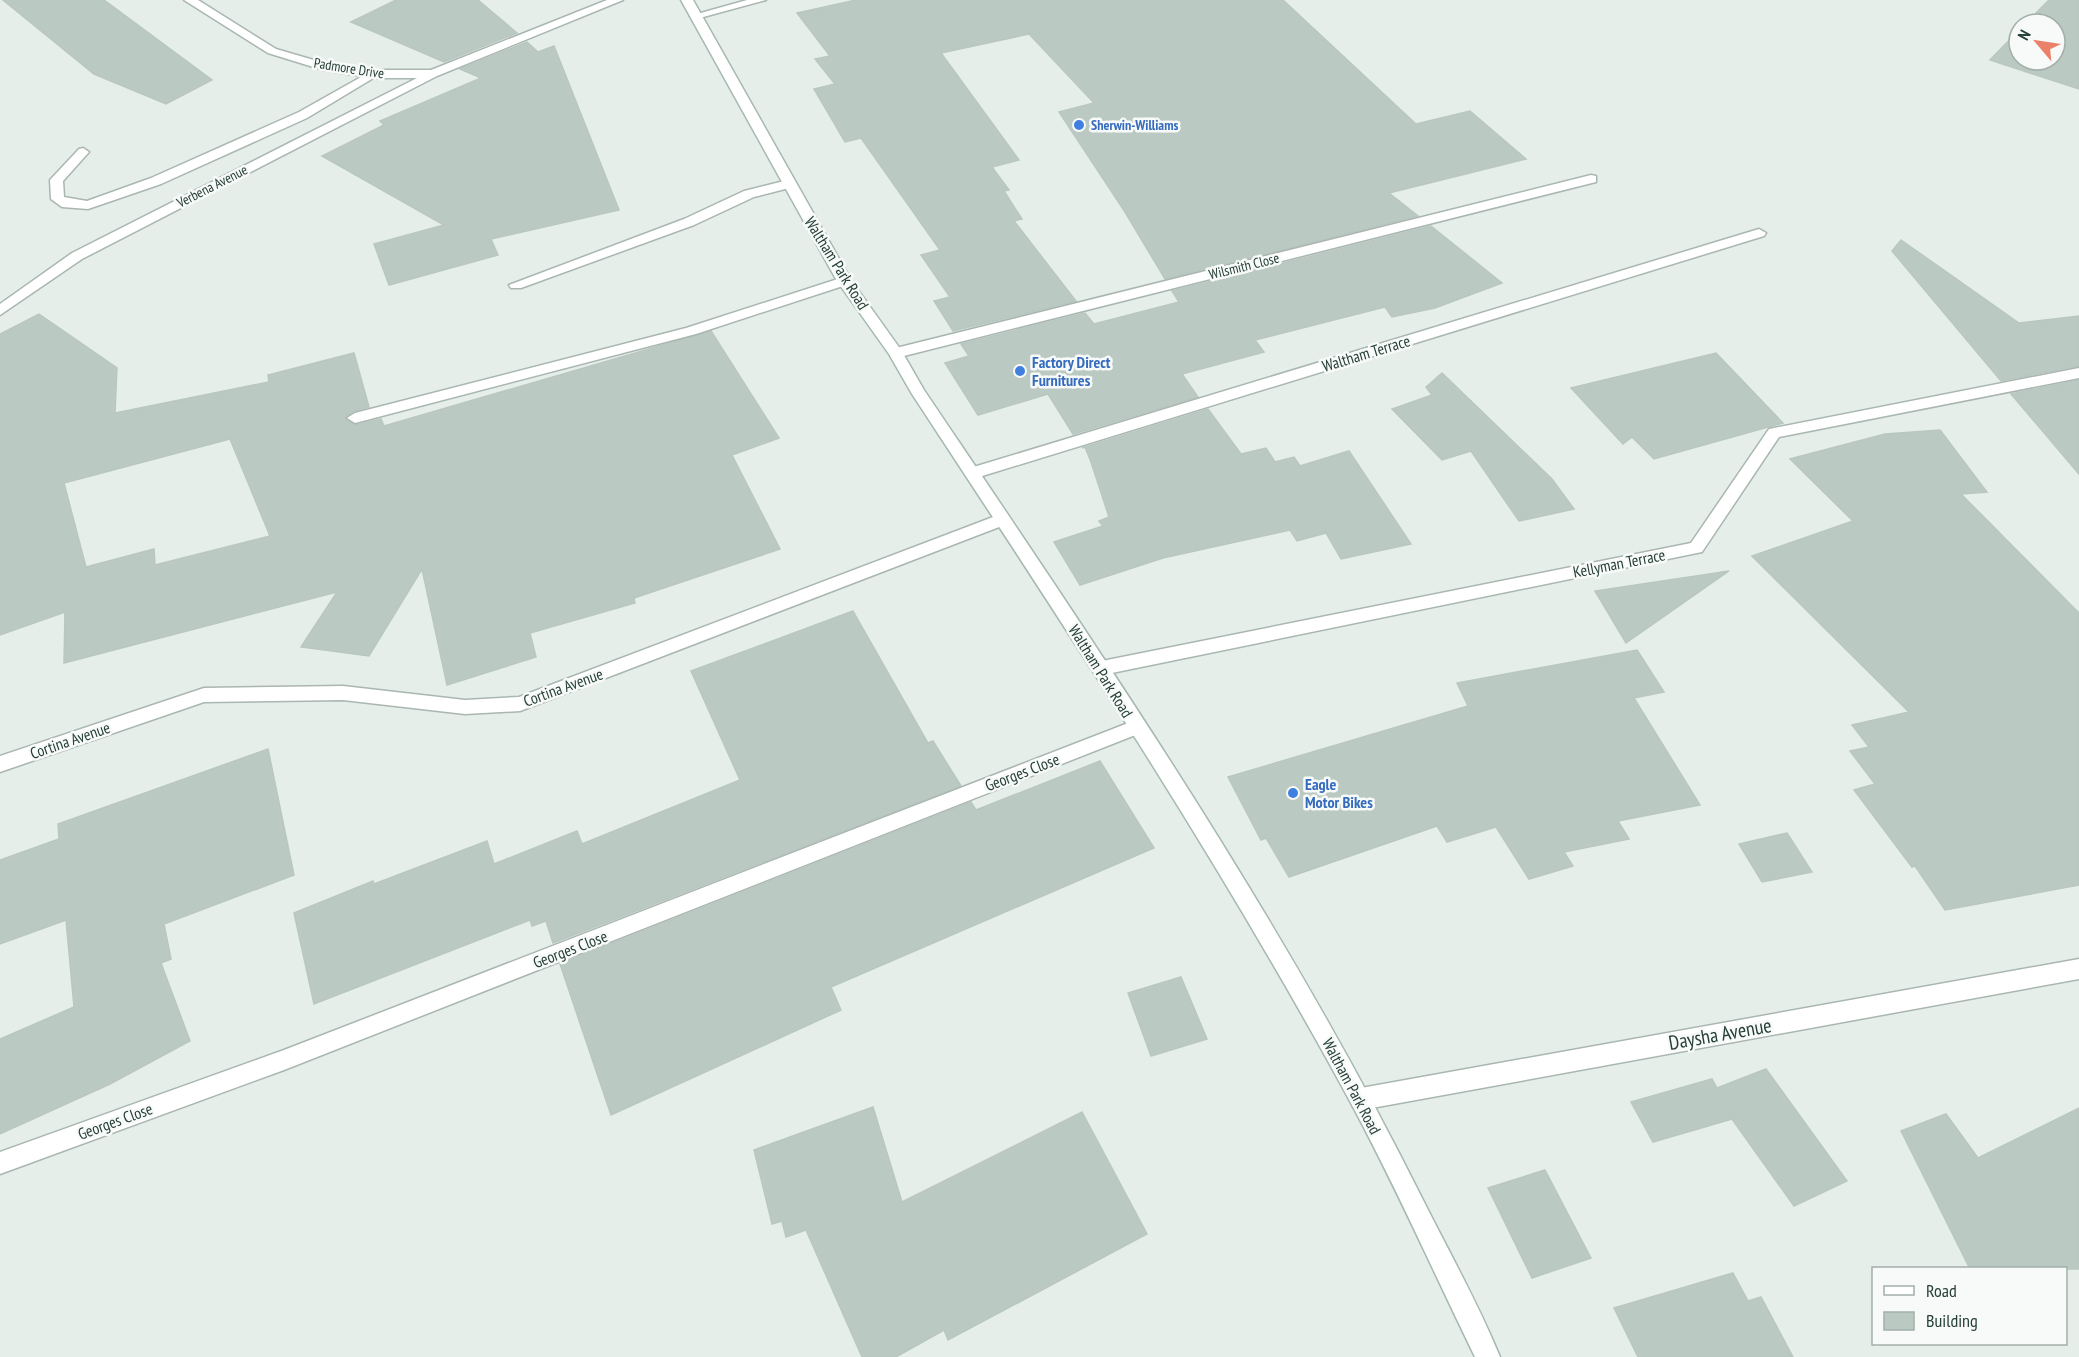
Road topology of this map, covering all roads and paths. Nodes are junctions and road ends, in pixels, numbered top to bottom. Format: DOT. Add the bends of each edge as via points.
graph roads {
  1 [pos="190,0"];
  2 [pos="617,0"];
  3 [pos="760,0"];
  4 [pos="692,8"];
  5 [pos="374,74"];
  6 [pos="433,74"];
  7 [pos="83,152"];
  8 [pos="1591,179"];
  9 [pos="788,184"];
  10 [pos="1759,233"];
  11 [pos="844,281"];
  12 [pos="516,285"];
  13 [pos="0,310"];
  14 [pos="896,353"];
  15 [pos="2079,373"];
  16 [pos="355,418"];
  17 [pos="973,473"];
  18 [pos="1001,520"];
  19 [pos="1102,668"];
  20 [pos="1136,727"];
  21 [pos="0,764"];
  22 [pos="2079,969"];
  23 [pos="1361,1099"];
  24 [pos="0,1163"];
  25 [pos="1488,1357"];
  1 -- 5 [label="street, Padmore Drive" via="272,51 323,66"];
  2 -- 6 [label="street, Padmore Drive"];
  3 -- 4 [label="street"];
  4 -- 9 [label="street, Waltham Park Road"];
  5 -- 6 [label="street, Padmore Drive"];
  5 -- 7 [label="street" via="303,115 156,181 88,205 67,204 58,199 56,180"];
  6 -- 13 [label="street, Verbena Avenue" via="77,256"];
  8 -- 14 [label="street, Wilsmith Close"];
  9 -- 11 [label="street, Waltham Park Road"];
  9 -- 12 [label="street" via="749,194 689,222"];
  10 -- 17 [label="street, Waltham Terrace"];
  11 -- 14 [label="street, Waltham Park Road"];
  11 -- 16 [label="street" via="691,330"];
  14 -- 17 [label="street, Waltham Park Road"];
  15 -- 19 [label="street, Kellyman Terrace" via="1774,433 1696,548"];
  17 -- 18 [label="street, Waltham Park Road"];
  18 -- 19 [label="street, Waltham Park Road"];
  18 -- 21 [label="street, Cortina Avenue" via="520,704 465,707 343,693 204,695"];
  19 -- 20 [label="street, Waltham Park Road"];
  20 -- 23 [label="street, Waltham Park Road" via="1235,880"];
  20 -- 24 [label="street, Georges Close" via="284,1060"];
  22 -- 23 [label="street, Daysha Avenue"];
  23 -- 25 [label="street, Waltham Park Road"];
}
